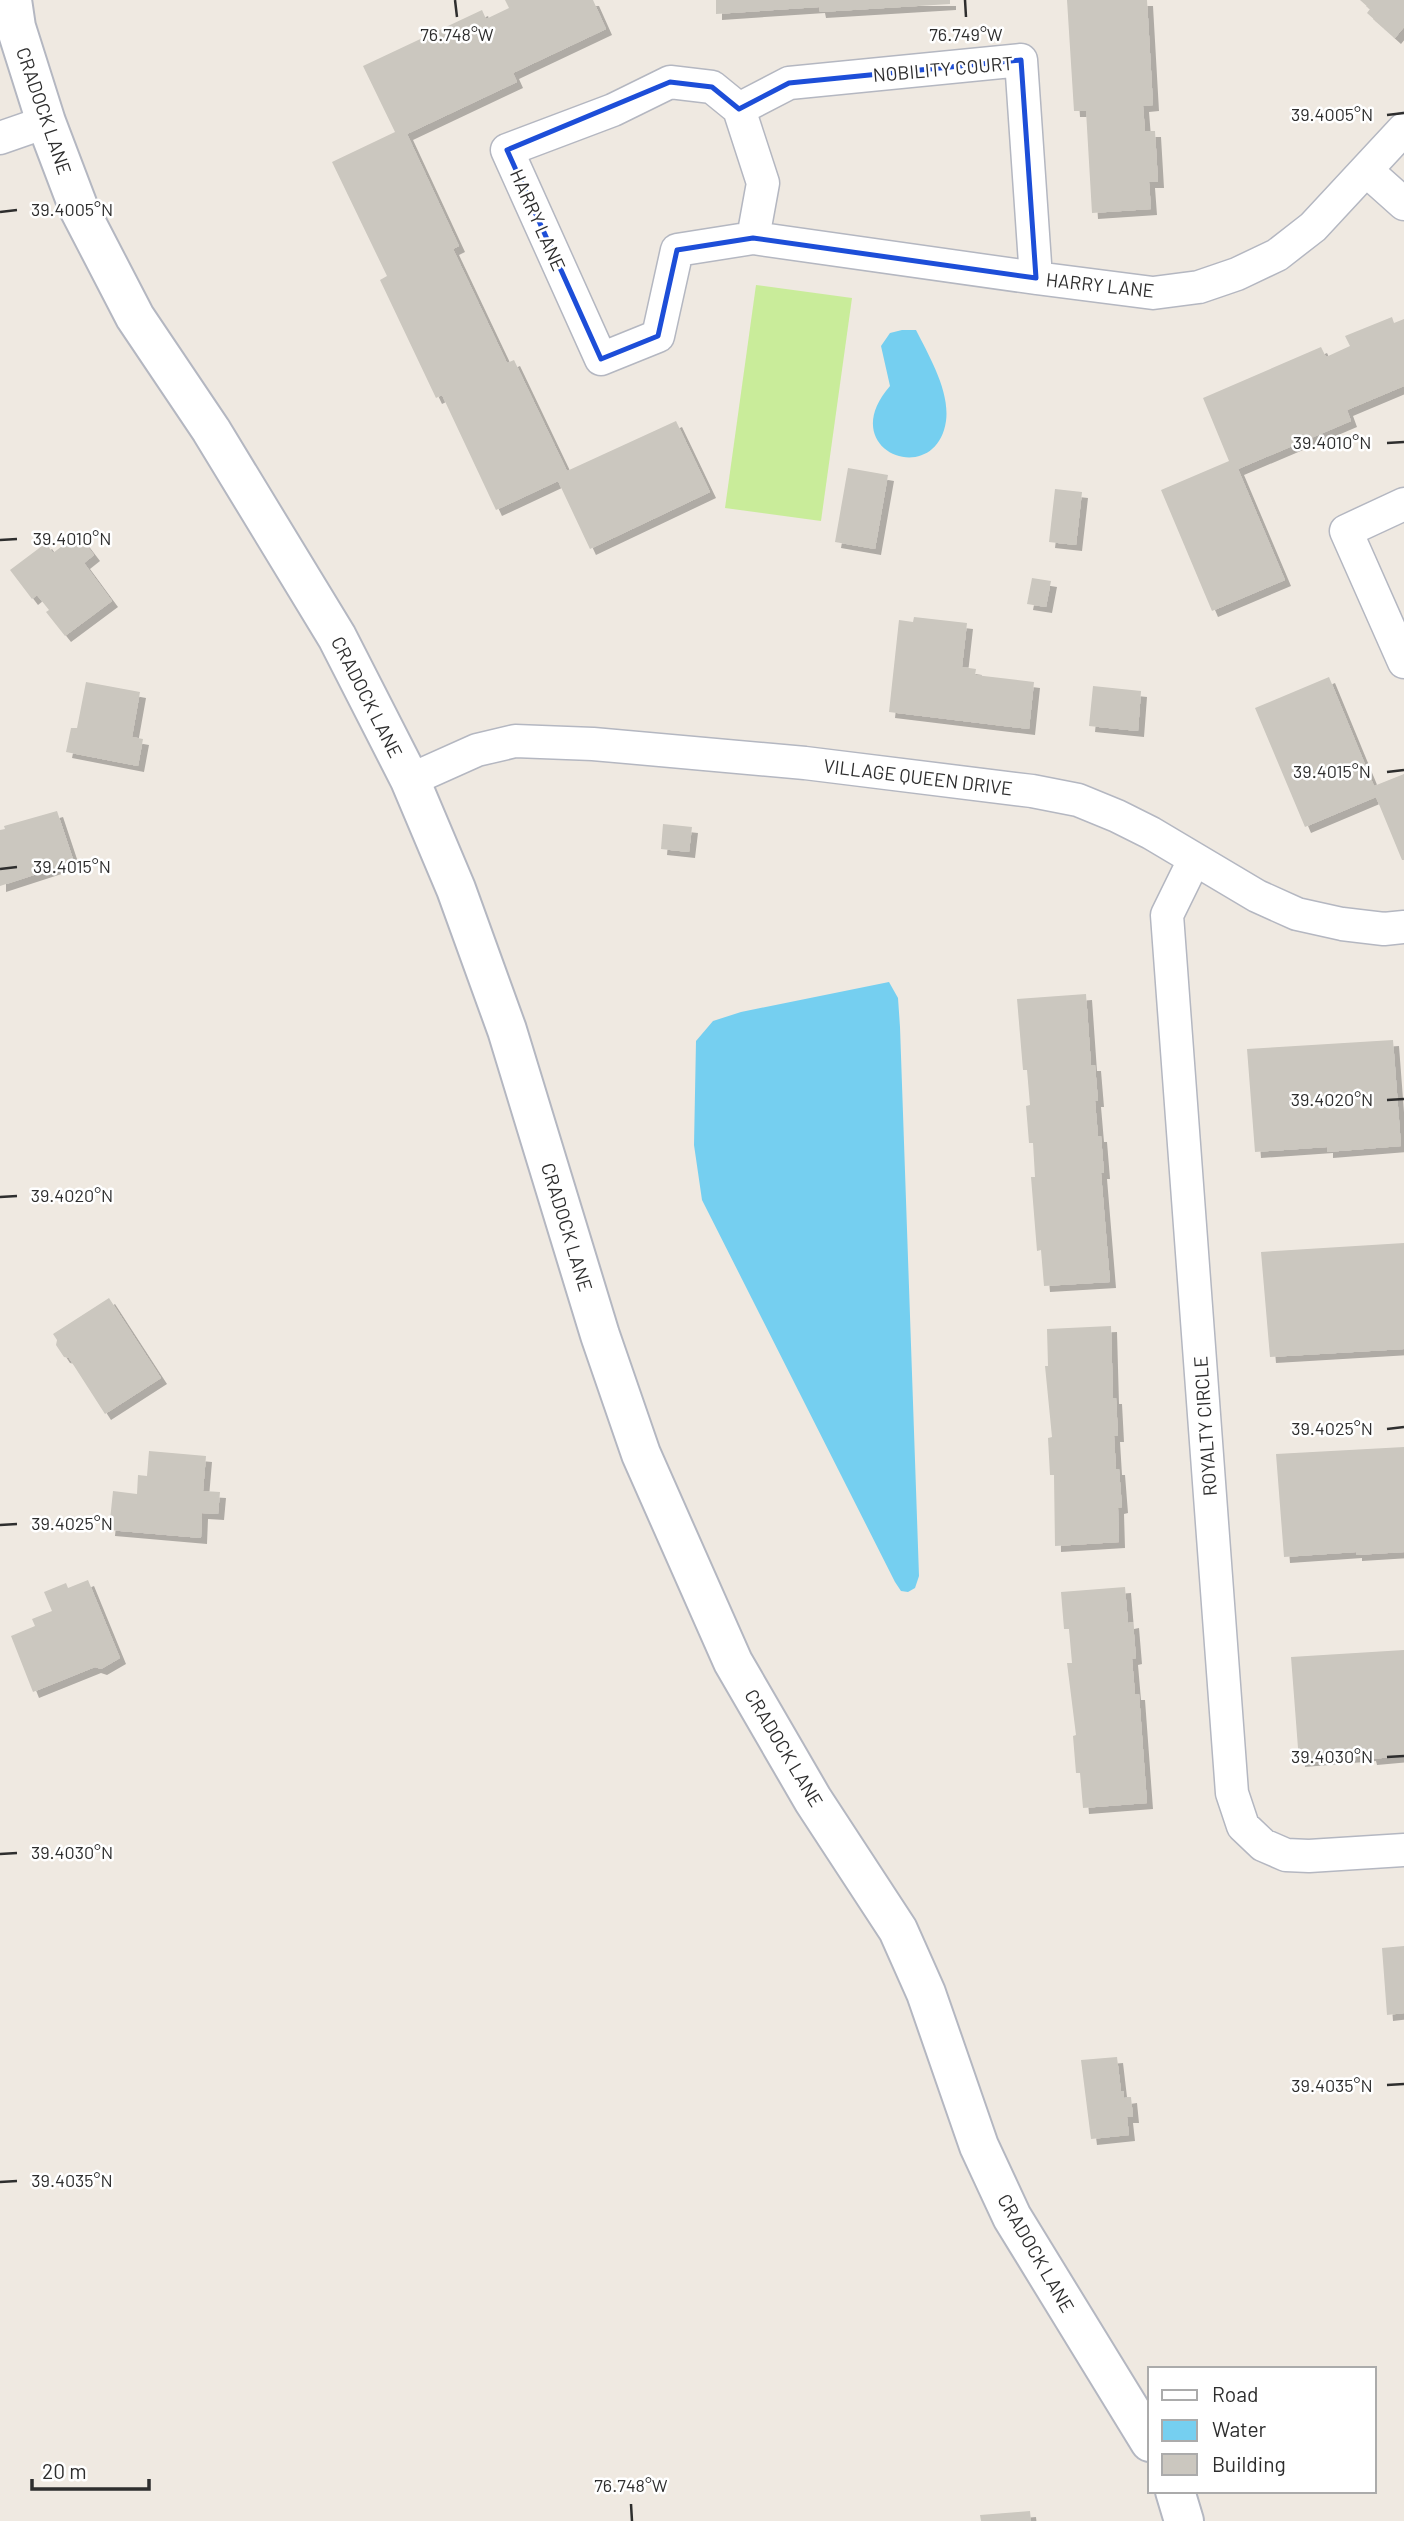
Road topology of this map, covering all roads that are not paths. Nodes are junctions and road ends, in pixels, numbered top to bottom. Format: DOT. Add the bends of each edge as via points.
graph roads {
  1 [pos="12,0"];
  2 [pos="739,109"];
  3 [pos="46,122"];
  4 [pos="1404,129"];
  5 [pos="0,138"];
  6 [pos="1367,171"];
  7 [pos="1404,204"];
  8 [pos="753,238"];
  9 [pos="1036,278"];
  10 [pos="1404,504"];
  11 [pos="1404,662"];
  12 [pos="410,780"];
  13 [pos="1194,860"];
  14 [pos="1404,927"];
  15 [pos="1404,1850"];
  16 [pos="1148,2439"];
  17 [pos="1176,2493"];
  18 [pos="1184,2521"];
  1 -- 3 [label="street, CRADOCK LANE"];
  2 -- 8 [label="street" via="763,183"];
  2 -- 8 [label="street, HARRY LANE" via="712,87 670,82 613,110 507,150 601,359 658,336 677,250"];
  2 -- 9 [label="street, NOBILITY COURT" via="789,83 1021,60"];
  3 -- 5 [label="street"];
  3 -- 12 [label="street, CRADOCK LANE" via="79,209 135,317 211,430 337,637"];
  4 -- 6 [label="street"];
  6 -- 7 [label="street"];
  6 -- 9 [label="street, HARRY LANE" via="1313,228 1277,255 1199,287 1153,293"];
  8 -- 9 [label="street, HARRY LANE"];
  10 -- 11 [label="street" via="1346,531"];
  12 -- 13 [label="street, VILLAGE QUEEN DRIVE" via="477,750 515,741 805,763 1078,800 1151,833"];
  12 -- 16 [label="street, CRADOCK LANE" via="456,888 507,1030 641,1454 733,1662 813,1800 898,1930 926,1993 979,2146 1012,2217"];
  13 -- 14 [label="street, VILLAGE QUEEN DRIVE" via="1297,914 1342,925"];
  13 -- 15 [label="street, ROYALTY CIRCLE" via="1167,915 1232,1793 1243,1826 1263,1845 1286,1855"];
  17 -- 18 [label="street"];
}
